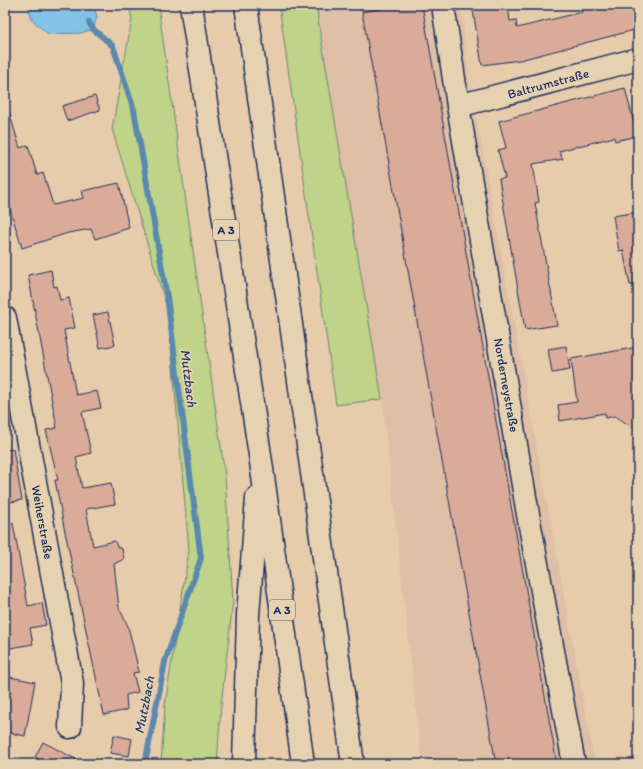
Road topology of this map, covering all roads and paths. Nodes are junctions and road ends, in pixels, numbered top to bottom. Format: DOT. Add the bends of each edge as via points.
graph roads {
  1 [pos="191,5"];
  2 [pos="246,5"];
  3 [pos="443,5"];
  4 [pos="638,59"];
  5 [pos="458,106"];
  6 [pos="5,318"];
  7 [pos="260,455"];
  8 [pos="346,716"];
  9 [pos="70,727"];
  10 [pos="244,764"];
  11 [pos="304,764"];
  12 [pos="353,764"];
  13 [pos="364,764"];
  14 [pos="574,764"];
  1 -- 7 [label="main road, A 3"];
  2 -- 8 [label="main road"];
  3 -- 5 [label="main road, Norderneystraße"];
  4 -- 5 [label="main road, Baltrumstraße"];
  5 -- 14 [label="main road, Norderneystraße" via="530,526"];
  6 -- 9 [label="main road, Weiherstraße" via="72,683"];
  7 -- 10 [label="main road" via="248,616"];
  7 -- 11 [label="main road, A 3"];
  8 -- 12 [label="main road"];
  8 -- 13 [label="main road"];
}
